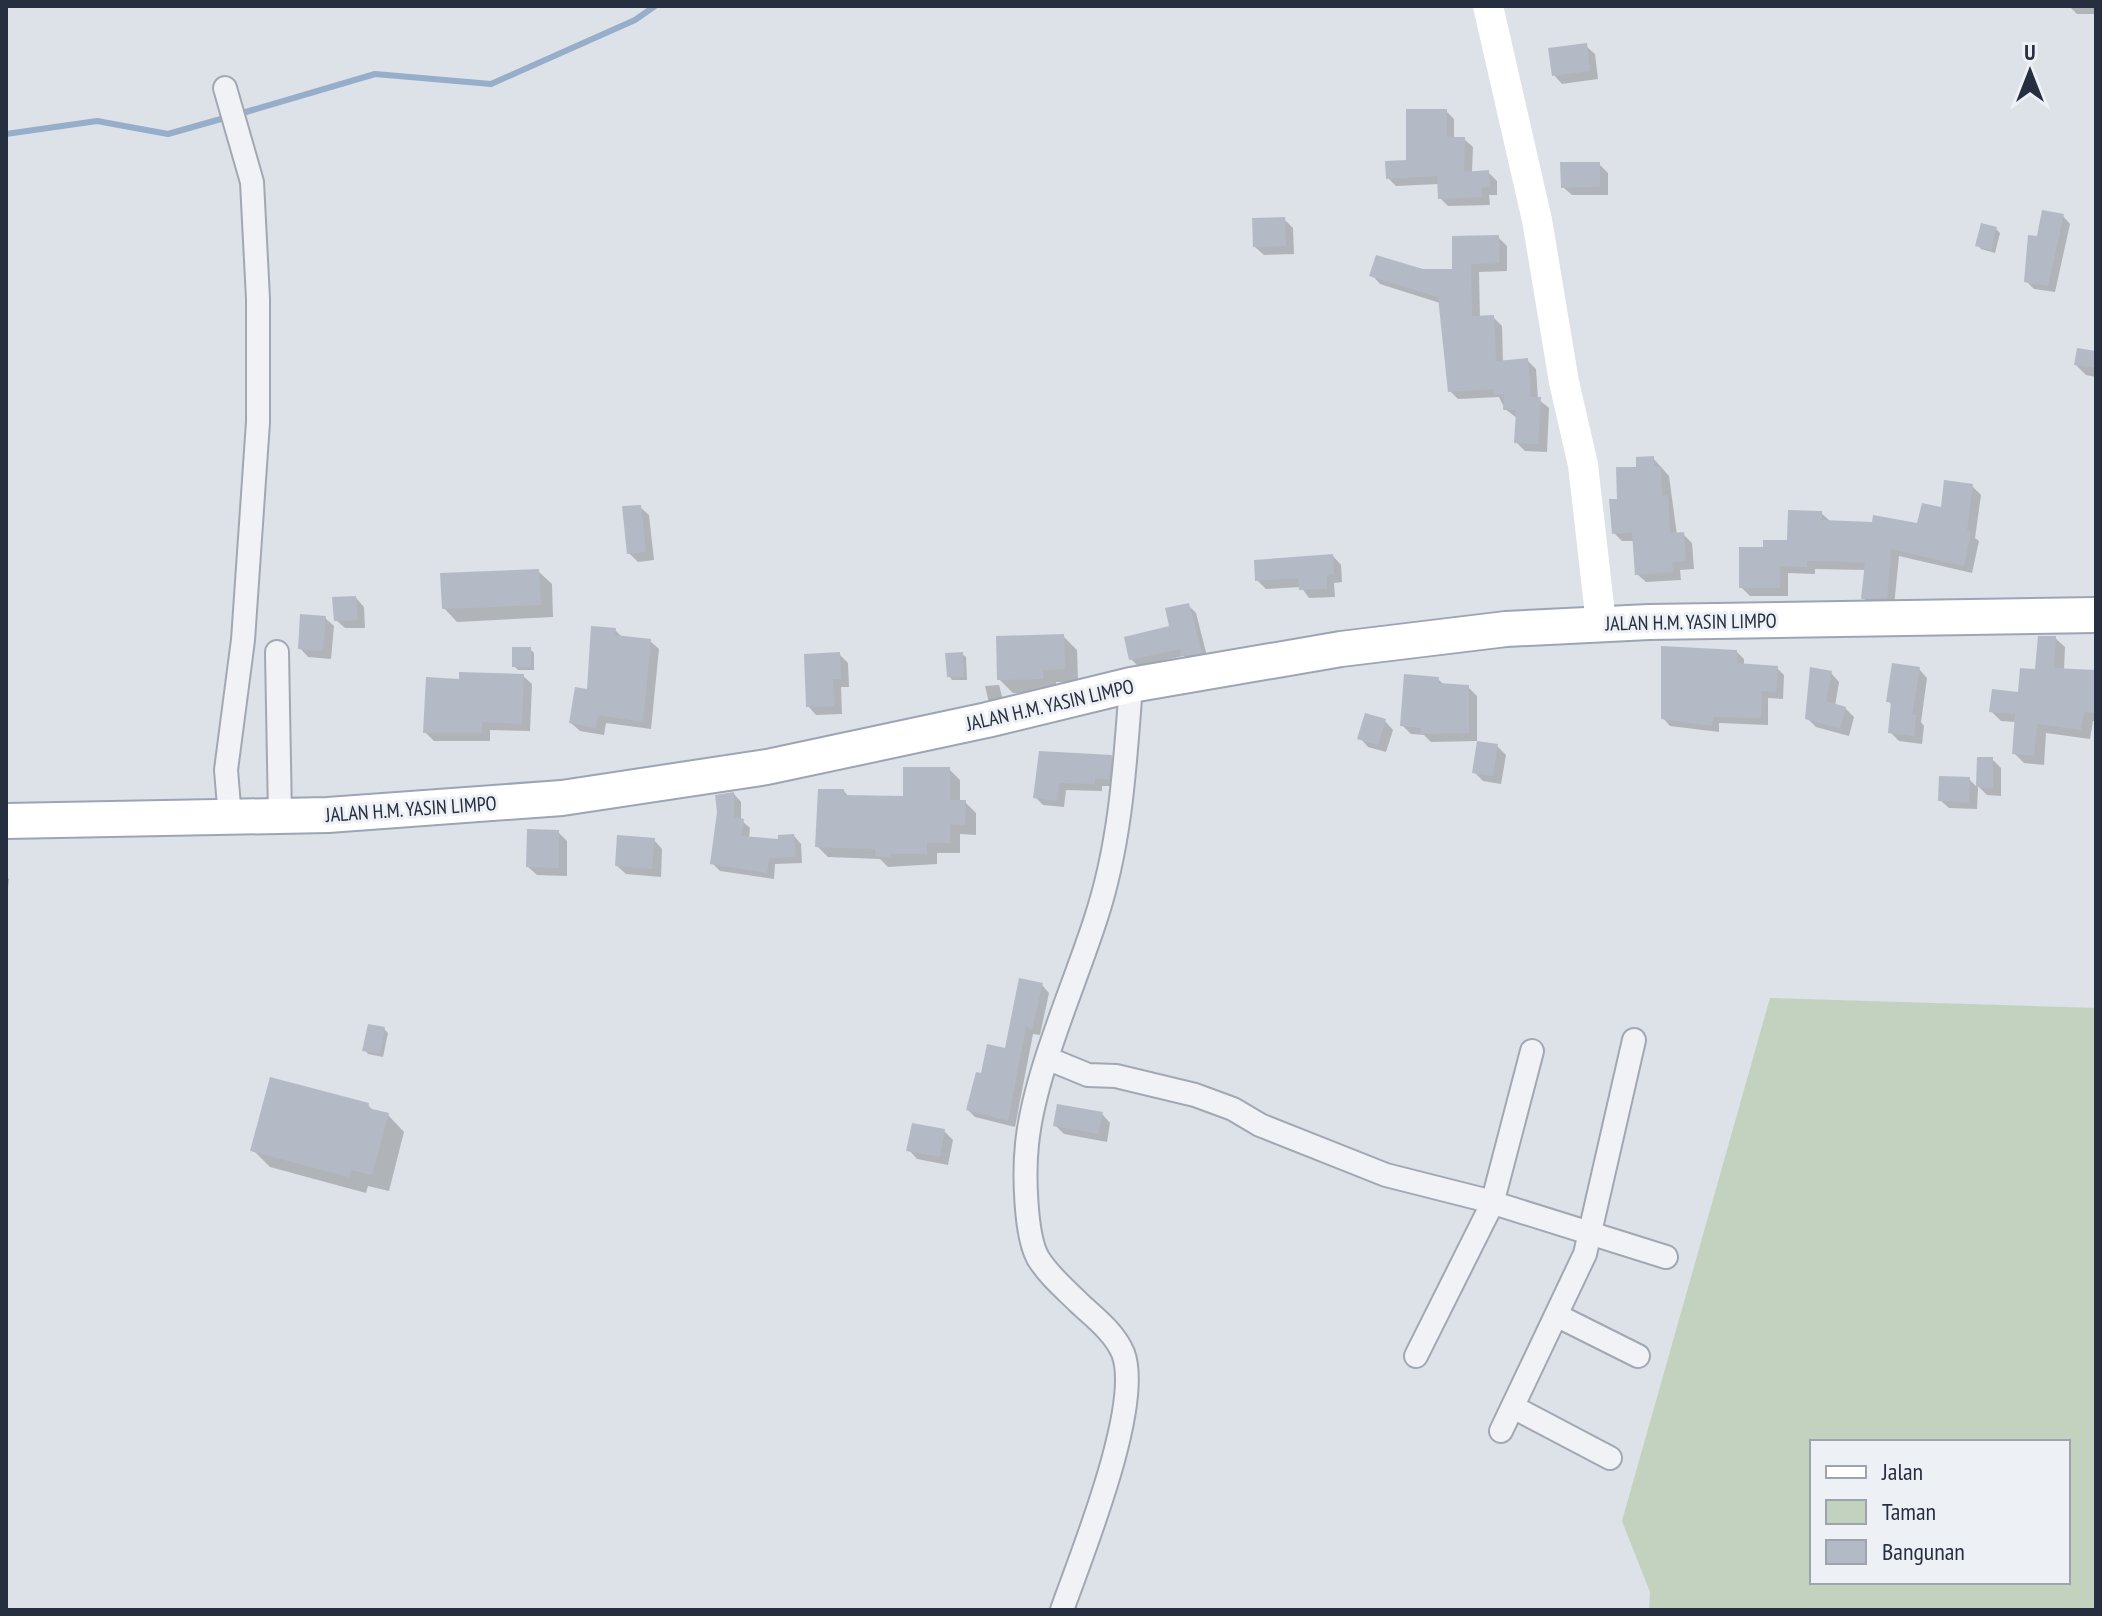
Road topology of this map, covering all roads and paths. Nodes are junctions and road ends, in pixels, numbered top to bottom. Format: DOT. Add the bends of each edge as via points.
graph roads {
  1 [pos="1488,6"];
  2 [pos="225,88"];
  3 [pos="2096,615"];
  4 [pos="1601,623"];
  5 [pos="277,652"];
  6 [pos="1131,685"];
  7 [pos="280,816"];
  8 [pos="230,818"];
  9 [pos="6,821"];
  10 [pos="1634,1040"];
  11 [pos="1532,1051"];
  12 [pos="1049,1059"];
  13 [pos="1492,1204"];
  14 [pos="1589,1236"];
  15 [pos="1666,1257"];
  16 [pos="1556,1315"];
  17 [pos="1416,1356"];
  18 [pos="1638,1356"];
  19 [pos="1513,1407"];
  20 [pos="1501,1431"];
  21 [pos="1610,1458"];
  22 [pos="1062,1610"];
  1 -- 4 [label="street" via="1537,220 1583,465"];
  2 -- 8 [label="street" via="252,182 258,299 258,422 243,640 226,770"];
  3 -- 4 [label="main road, JALAN H.M. YASIN LIMPO"];
  4 -- 6 [label="main road, JALAN H.M. YASIN LIMPO" via="1401,641"];
  5 -- 7 [label="street"];
  6 -- 7 [label="main road, JALAN H.M. YASIN LIMPO" via="767,767 562,798"];
  6 -- 12 [label="street" via="1113,855"];
  7 -- 8 [label="main road, JALAN H.M. YASIN LIMPO"];
  8 -- 9 [label="main road, JALAN H.M. YASIN LIMPO"];
  10 -- 14 [label="street"];
  11 -- 13 [label="street"];
  12 -- 13 [label="street" via="1088,1075 1116,1076 1195,1095 1386,1175"];
  12 -- 22 [label="street" via="1027,1145 1031,1236 1044,1267 1109,1330 1125,1367 1120,1432"];
  13 -- 14 [label="street"];
  13 -- 17 [label="street"];
  14 -- 15 [label="street"];
  14 -- 16 [label="street"];
  16 -- 18 [label="street"];
  16 -- 19 [label="street"];
  19 -- 20 [label="street"];
  19 -- 21 [label="street"];
}
